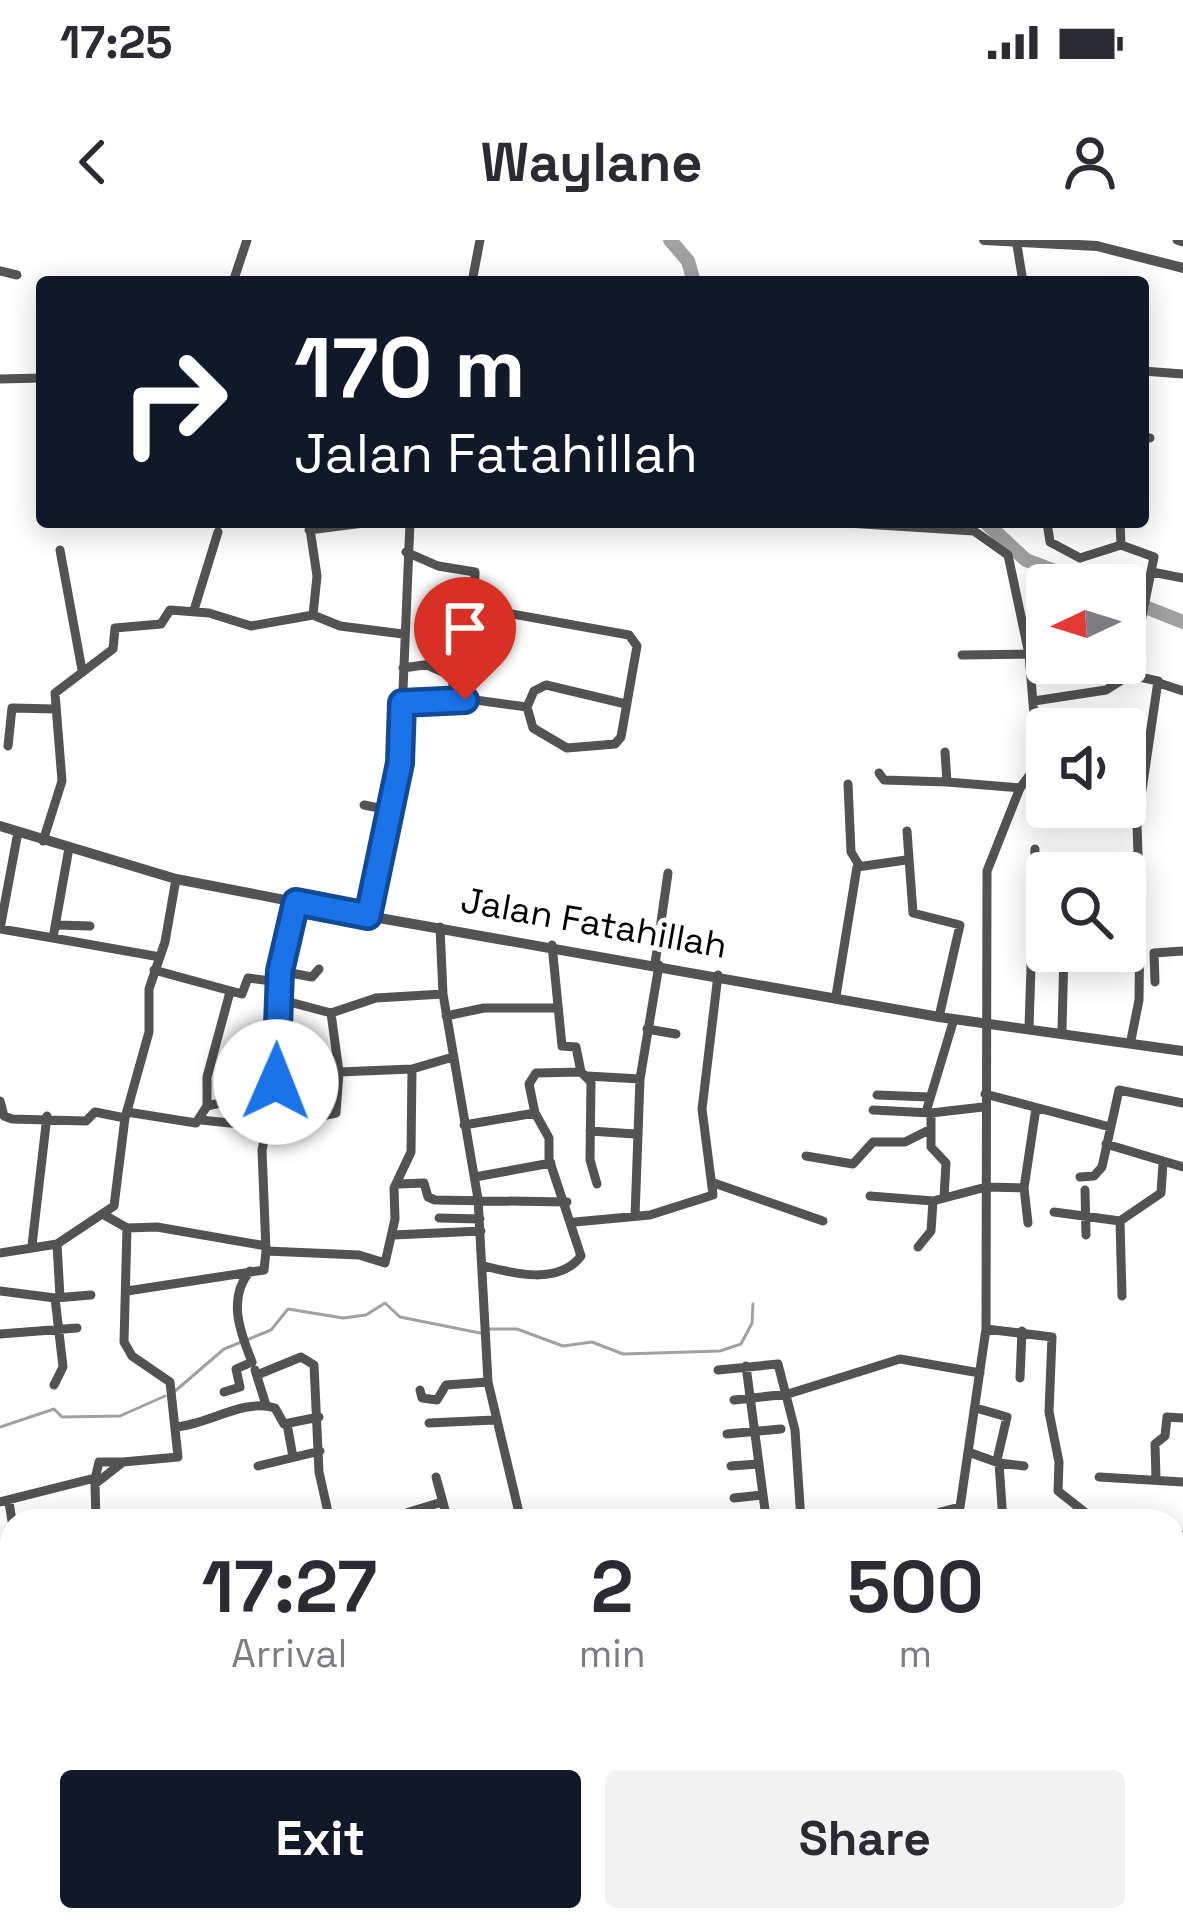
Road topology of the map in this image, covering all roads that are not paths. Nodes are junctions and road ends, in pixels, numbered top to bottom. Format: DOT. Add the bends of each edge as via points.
graph roads {
  1 [pos="247,240"];
  2 [pos="480,240"];
  3 [pos="984,240"];
  4 [pos="1017,245"];
  5 [pos="1125,246"];
  6 [pos="1183,268"];
  7 [pos="0,271"];
  8 [pos="17,275"];
  9 [pos="235,276"];
  10 [pos="473,276"];
  11 [pos="1022,276"];
  12 [pos="1149,371"];
  13 [pos="1183,374"];
  14 [pos="36,378"];
  15 [pos="0,379"];
  16 [pos="309,528"];
  17 [pos="409,528"];
  18 [pos="906,528"];
  19 [pos="1048,528"];
  20 [pos="1120,528"];
  21 [pos="218,532"];
  22 [pos="1121,545"];
  23 [pos="61,550"];
  24 [pos="406,552"];
  25 [pos="1152,572"];
  26 [pos="1183,578"];
  27 [pos="1146,594"];
  28 [pos="194,610"];
  29 [pos="474,610"];
  30 [pos="313,615"];
  31 [pos="403,634"];
  32 [pos="1026,639"];
  33 [pos="1026,654"];
  34 [pos="962,655"];
  35 [pos="429,666"];
  36 [pos="403,668"];
  37 [pos="82,670"];
  38 [pos="1146,679"];
  39 [pos="1159,683"];
  40 [pos="1032,684"];
  41 [pos="1116,684"];
  42 [pos="1183,691"];
  43 [pos="1034,701"];
  44 [pos="457,702"];
  45 [pos="402,703"];
  46 [pos="626,704"];
  47 [pos="527,706"];
  48 [pos="55,709"];
  49 [pos="8,746"];
  50 [pos="945,752"];
  51 [pos="879,772"];
  52 [pos="947,782"];
  53 [pos="848,784"];
  54 [pos="1020,788"];
  55 [pos="364,806"];
  56 [pos="389,810"];
  57 [pos="0,826"];
  58 [pos="907,831"];
  59 [pos="19,832"];
  60 [pos="44,841"];
  61 [pos="69,848"];
  62 [pos="1036,848"];
  63 [pos="1036,852"];
  64 [pos="1138,852"];
  65 [pos="906,860"];
  66 [pos="859,866"];
  67 [pos="668,873"];
  68 [pos="176,879"];
  69 [pos="296,902"];
  70 [pos="368,916"];
  71 [pos="58,925"];
  72 [pos="90,926"];
  73 [pos="440,927"];
  74 [pos="1,929"];
  75 [pos="53,938"];
  76 [pos="552,945"];
  77 [pos="1183,951"];
  78 [pos="160,957"];
  79 [pos="657,964"];
  80 [pos="319,969"];
  81 [pos="154,970"];
  82 [pos="1034,972"];
  83 [pos="1063,972"];
  84 [pos="1139,972"];
  85 [pos="718,974"];
  86 [pos="280,977"];
  87 [pos="1155,982"];
  88 [pos="230,992"];
  89 [pos="443,994"];
  90 [pos="836,996"];
  91 [pos="278,999"];
  92 [pos="557,1008"];
  93 [pos="331,1013"];
  94 [pos="446,1016"];
  95 [pos="939,1017"];
  96 [pos="954,1019"];
  97 [pos="990,1022"];
  98 [pos="1028,1027"];
  99 [pos="647,1029"];
  100 [pos="1062,1030"];
  101 [pos="676,1034"];
  102 [pos="1131,1040"];
  103 [pos="562,1046"];
  104 [pos="1183,1051"];
  105 [pos="453,1057"];
  106 [pos="412,1069"];
  107 [pos="277,1071"];
  108 [pos="555,1071"];
  109 [pos="339,1072"];
  110 [pos="584,1074"];
  111 [pos="640,1079"];
  112 [pos="275,1091"];
  113 [pos="985,1094"];
  114 [pos="877,1095"];
  115 [pos="929,1097"];
  116 [pos="0,1101"];
  117 [pos="1183,1102"];
  118 [pos="207,1106"];
  119 [pos="983,1107"];
  120 [pos="1036,1108"];
  121 [pos="873,1110"];
  122 [pos="535,1113"];
  123 [pos="928,1113"];
  124 [pos="126,1115"];
  125 [pos="47,1116"];
  126 [pos="4,1119"];
  127 [pos="201,1120"];
  128 [pos="464,1125"];
  129 [pos="269,1127"];
  130 [pos="1110,1127"];
  131 [pos="931,1130"];
  132 [pos="590,1131"];
  133 [pos="635,1134"];
  134 [pos="1106,1144"];
  135 [pos="806,1156"];
  136 [pos="551,1163"];
  137 [pos="1163,1163"];
  138 [pos="405,1167"];
  139 [pos="1183,1167"];
  140 [pos="475,1177"];
  141 [pos="1080,1177"];
  142 [pos="424,1183"];
  143 [pos="399,1184"];
  144 [pos="598,1184"];
  145 [pos="714,1184"];
  146 [pos="986,1187"];
  147 [pos="1024,1188"];
  148 [pos="1084,1190"];
  149 [pos="870,1196"];
  150 [pos="478,1199"];
  151 [pos="938,1199"];
  152 [pos="567,1202"];
  153 [pos="1054,1212"];
  154 [pos="1086,1213"];
  155 [pos="106,1216"];
  156 [pos="634,1216"];
  157 [pos="439,1218"];
  158 [pos="824,1221"];
  159 [pos="1120,1221"];
  160 [pos="575,1222"];
  161 [pos="1028,1222"];
  162 [pos="480,1225"];
  163 [pos="127,1228"];
  164 [pos="393,1235"];
  165 [pos="1086,1235"];
  166 [pos="57,1244"];
  167 [pos="32,1245"];
  168 [pos="918,1246"];
  169 [pos="266,1249"];
  170 [pos="0,1252"];
  171 [pos="484,1266"];
  172 [pos="250,1271"];
  173 [pos="0,1291"];
  174 [pos="127,1291"];
  175 [pos="91,1295"];
  176 [pos="1122,1296"];
  177 [pos="57,1298"];
  178 [pos="77,1328"];
  179 [pos="986,1329"];
  180 [pos="58,1330"];
  181 [pos="1022,1331"];
  182 [pos="0,1334"];
  183 [pos="252,1362"];
  184 [pos="746,1366"];
  185 [pos="718,1370"];
  186 [pos="980,1373"];
  187 [pos="257,1375"];
  188 [pos="1020,1378"];
  189 [pos="488,1382"];
  190 [pos="54,1385"];
  191 [pos="420,1390"];
  192 [pos="788,1394"];
  193 [pos="751,1399"];
  194 [pos="734,1400"];
  195 [pos="266,1405"];
  196 [pos="976,1408"];
  197 [pos="238,1410"];
  198 [pos="319,1417"];
  199 [pos="1183,1418"];
  200 [pos="494,1420"];
  201 [pos="429,1423"];
  202 [pos="287,1424"];
  203 [pos="176,1427"];
  204 [pos="781,1429"];
  205 [pos="755,1431"];
  206 [pos="727,1434"];
  207 [pos="320,1450"];
  208 [pos="971,1454"];
  209 [pos="292,1457"];
  210 [pos="998,1461"];
  211 [pos="758,1464"];
  212 [pos="258,1466"];
  213 [pos="731,1466"];
  214 [pos="1024,1466"];
  215 [pos="436,1477"];
  216 [pos="1099,1477"];
  217 [pos="1156,1478"];
  218 [pos="95,1481"];
  219 [pos="1183,1482"];
  220 [pos="762,1496"];
  221 [pos="734,1498"];
  222 [pos="4,1502"];
  223 [pos="442,1502"];
  224 [pos="96,1509"];
  225 [pos="327,1509"];
  226 [pos="419,1509"];
  227 [pos="444,1509"];
  228 [pos="518,1509"];
  229 [pos="765,1509"];
  230 [pos="800,1509"];
  231 [pos="958,1509"];
  232 [pos="1002,1509"];
  233 [pos="1081,1509"];
  1 -- 9 [label="street"];
  2 -- 10 [label="street"];
  3 -- 4 [label="street"];
  4 -- 5 [label="street"];
  4 -- 11 [label="street"];
  5 -- 6 [label="street"];
  7 -- 8 [label="street"];
  12 -- 13 [label="street"];
  14 -- 15 [label="street"];
  16 -- 30 [label="street"];
  17 -- 24 [label="street"];
  18 -- 32 [label="street" via="982,534 1014,566"];
  19 -- 22 [label="street" via="1050,542 1080,558"];
  20 -- 22 [label="street"];
  21 -- 28 [label="street"];
  22 -- 25 [label="street" via="1154,557"];
  23 -- 37 [label="street"];
  24 -- 29 [label="street" via="475,572"];
  24 -- 31 [label="street"];
  25 -- 26 [label="street"];
  25 -- 27 [label="street"];
  28 -- 30 [label="street" via="266,626"];
  28 -- 37 [label="street" via="170,610 156,625 115,628 113,649"];
  29 -- 35 [label="street" via="459,654"];
  29 -- 46 [label="street" via="632,637"];
  30 -- 31 [label="street"];
  31 -- 36 [label="street"];
  33 -- 34 [label="street"];
  35 -- 36 [label="street"];
  35 -- 44 [label="street" via="451,676"];
  36 -- 45 [label="street"];
  37 -- 48 [label="street" via="56,693"];
  38 -- 39 [label="street"];
  39 -- 42 [label="street"];
  39 -- 64 [label="street"];
  40 -- 43 [label="street"];
  41 -- 43 [label="street"];
  43 -- 54 [label="street" via="1039,760"];
  44 -- 45 [label="street"];
  44 -- 47 [label="street"];
  45 -- 56 [label="street"];
  46 -- 47 [label="street" via="546,685"];
  46 -- 47 [label="street" via="618,743 577,749 538,734"];
  48 -- 49 [label="street" via="12,708"];
  48 -- 60 [label="street" via="62,781"];
  50 -- 52 [label="street"];
  51 -- 52 [label="street" via="884,780"];
  52 -- 54 [label="street"];
  53 -- 66 [label="street" via="851,852"];
  54 -- 97 [label="street" via="987,871"];
  55 -- 56 [label="street"];
  56 -- 70 [label="street"];
  57 -- 59 [label="street, Jalan Fatahillah"];
  58 -- 65 [label="street"];
  59 -- 60 [label="street, Jalan Fatahillah"];
  59 -- 74 [label="street"];
  60 -- 61 [label="street, Jalan Fatahillah"];
  61 -- 68 [label="street, Jalan Fatahillah"];
  61 -- 71 [label="street"];
  62 -- 63 [label="street"];
  65 -- 66 [label="street"];
  65 -- 95 [label="street" via="913,913 960,923"];
  66 -- 90 [label="street"];
  67 -- 79 [label="street"];
  68 -- 69 [label="street, Jalan Fatahillah"];
  68 -- 78 [label="street"];
  69 -- 70 [label="street, Jalan Fatahillah"];
  69 -- 86 [label="street"];
  70 -- 73 [label="street, Jalan Fatahillah"];
  71 -- 72 [label="street"];
  71 -- 75 [label="street"];
  73 -- 76 [label="street, Jalan Fatahillah"];
  73 -- 89 [label="street"];
  74 -- 75 [label="street"];
  75 -- 78 [label="street"];
  76 -- 79 [label="street, Jalan Fatahillah"];
  76 -- 92 [label="street"];
  77 -- 87 [label="street" via="1154,953"];
  78 -- 81 [label="street"];
  79 -- 85 [label="street, Jalan Fatahillah"];
  79 -- 99 [label="street"];
  80 -- 86 [label="street" via="312,977"];
  81 -- 88 [label="street"];
  81 -- 124 [label="street" via="149,1032"];
  82 -- 98 [label="street"];
  83 -- 100 [label="street"];
  84 -- 102 [label="street"];
  85 -- 90 [label="street, Jalan Fatahillah"];
  85 -- 145 [label="street" via="702,1109"];
  86 -- 88 [label="street" via="248,978 244,994"];
  86 -- 91 [label="street"];
  88 -- 118 [label="street"];
  89 -- 93 [label="street" via="376,998"];
  89 -- 94 [label="street"];
  90 -- 95 [label="street, Jalan Fatahillah"];
  91 -- 93 [label="street"];
  91 -- 107 [label="street"];
  92 -- 94 [label="street"];
  92 -- 103 [label="street"];
  93 -- 109 [label="street"];
  94 -- 105 [label="street"];
  95 -- 96 [label="street, Jalan Fatahillah"];
  96 -- 97 [label="street, Jalan Fatahillah"];
  96 -- 115 [label="street"];
  97 -- 98 [label="street, Jalan Fatahillah"];
  97 -- 113 [label="street"];
  98 -- 100 [label="street, Jalan Fatahillah"];
  99 -- 101 [label="street"];
  99 -- 111 [label="street"];
  100 -- 102 [label="street, Jalan Fatahillah"];
  102 -- 104 [label="street, Jalan Fatahillah"];
  103 -- 108 [label="street"];
  103 -- 110 [label="street" via="576,1047"];
  105 -- 106 [label="street"];
  105 -- 128 [label="street"];
  106 -- 109 [label="street"];
  106 -- 138 [label="street"];
  107 -- 109 [label="street"];
  107 -- 112 [label="street"];
  108 -- 110 [label="street"];
  108 -- 122 [label="street" via="541,1071 529,1084"];
  109 -- 129 [label="street" via="332,1116"];
  110 -- 111 [label="street"];
  110 -- 132 [label="street"];
  111 -- 133 [label="street"];
  112 -- 118 [label="street"];
  112 -- 129 [label="street"];
  113 -- 119 [label="street"];
  113 -- 120 [label="street"];
  114 -- 115 [label="street"];
  115 -- 123 [label="street"];
  116 -- 126 [label="street"];
  117 -- 130 [label="street" via="1121,1088"];
  118 -- 127 [label="street"];
  119 -- 123 [label="street"];
  119 -- 146 [label="street"];
  120 -- 130 [label="street"];
  120 -- 147 [label="street"];
  121 -- 123 [label="street"];
  122 -- 128 [label="street"];
  122 -- 136 [label="street"];
  123 -- 131 [label="street"];
  124 -- 125 [label="street"];
  124 -- 127 [label="street"];
  124 -- 155 [label="street"];
  125 -- 126 [label="street"];
  125 -- 167 [label="street"];
  127 -- 129 [label="street"];
  128 -- 140 [label="street"];
  129 -- 169 [label="street" via="262,1159"];
  130 -- 134 [label="street"];
  131 -- 135 [label="street" via="905,1142 873,1142 853,1164"];
  131 -- 151 [label="street" via="931,1147 946,1163"];
  132 -- 133 [label="street"];
  132 -- 144 [label="street"];
  133 -- 156 [label="street"];
  134 -- 137 [label="street"];
  134 -- 141 [label="street" via="1100,1170"];
  136 -- 140 [label="street"];
  136 -- 152 [label="street"];
  137 -- 139 [label="street"];
  137 -- 159 [label="street" via="1161,1193"];
  138 -- 142 [label="street"];
  138 -- 143 [label="street"];
  140 -- 150 [label="street"];
  142 -- 143 [label="street"];
  142 -- 150 [label="street" via="430,1198"];
  143 -- 164 [label="street"];
  145 -- 156 [label="street" via="710,1196"];
  145 -- 158 [label="street"];
  146 -- 147 [label="street"];
  146 -- 151 [label="street"];
  146 -- 179 [label="street"];
  147 -- 161 [label="street"];
  148 -- 154 [label="street"];
  149 -- 151 [label="street"];
  150 -- 152 [label="street"];
  150 -- 162 [label="street"];
  151 -- 168 [label="street" via="931,1232"];
  152 -- 160 [label="street"];
  153 -- 154 [label="street"];
  154 -- 159 [label="street"];
  154 -- 165 [label="street"];
  155 -- 163 [label="street"];
  155 -- 166 [label="street"];
  156 -- 160 [label="street"];
  157 -- 162 [label="street"];
  159 -- 176 [label="street"];
  160 -- 171 [label="street" via="581,1256 573,1266 523,1276"];
  162 -- 164 [label="street"];
  162 -- 171 [label="street"];
  163 -- 169 [label="street"];
  163 -- 174 [label="street"];
  164 -- 169 [label="street" via="385,1263"];
  166 -- 167 [label="street"];
  166 -- 177 [label="street"];
  167 -- 170 [label="street"];
  169 -- 172 [label="street" via="267,1269"];
  171 -- 189 [label="street"];
  172 -- 174 [label="street"];
  172 -- 183 [label="street" via="236,1309"];
  173 -- 177 [label="street"];
  174 -- 203 [label="street" via="126,1349 172,1392"];
  175 -- 177 [label="street"];
  177 -- 180 [label="street"];
  178 -- 180 [label="street"];
  179 -- 181 [label="street"];
  179 -- 186 [label="street"];
  180 -- 182 [label="street"];
  180 -- 190 [label="street" via="63,1367"];
  181 -- 188 [label="street"];
  181 -- 233 [label="street" via="1052,1337 1049,1423 1058,1491"];
  183 -- 187 [label="street"];
  183 -- 197 [label="street" via="236,1370 241,1384 229,1391"];
  184 -- 185 [label="street"];
  184 -- 192 [label="street" via="778,1364"];
  184 -- 193 [label="street"];
  186 -- 192 [label="street" via="900,1359"];
  186 -- 196 [label="street"];
  187 -- 195 [label="street"];
  187 -- 198 [label="street" via="308,1356"];
  189 -- 191 [label="street" via="446,1385 437,1400"];
  189 -- 200 [label="street"];
  192 -- 193 [label="street"];
  192 -- 230 [label="street"];
  193 -- 194 [label="street"];
  193 -- 205 [label="street"];
  195 -- 197 [label="street"];
  195 -- 202 [label="street"];
  196 -- 208 [label="street"];
  196 -- 210 [label="street" via="1007,1417"];
  197 -- 203 [label="street" via="206,1425"];
  198 -- 202 [label="street"];
  198 -- 207 [label="street"];
  199 -- 217 [label="street" via="1166,1418 1165,1436 1155,1444"];
  200 -- 201 [label="street"];
  200 -- 228 [label="street"];
  202 -- 209 [label="street"];
  203 -- 218 [label="street" via="178,1460 123,1462"];
  204 -- 205 [label="street"];
  205 -- 206 [label="street"];
  205 -- 211 [label="street"];
  207 -- 209 [label="street"];
  207 -- 225 [label="street"];
  208 -- 210 [label="street"];
  208 -- 231 [label="street"];
  209 -- 212 [label="street"];
  210 -- 214 [label="street"];
  210 -- 232 [label="street"];
  211 -- 213 [label="street"];
  211 -- 220 [label="street"];
  215 -- 223 [label="street"];
  216 -- 217 [label="street"];
  217 -- 219 [label="street"];
  218 -- 222 [label="street"];
  218 -- 224 [label="street"];
  220 -- 221 [label="street"];
  220 -- 229 [label="street"];
  223 -- 226 [label="street"];
  223 -- 227 [label="street"];
}
